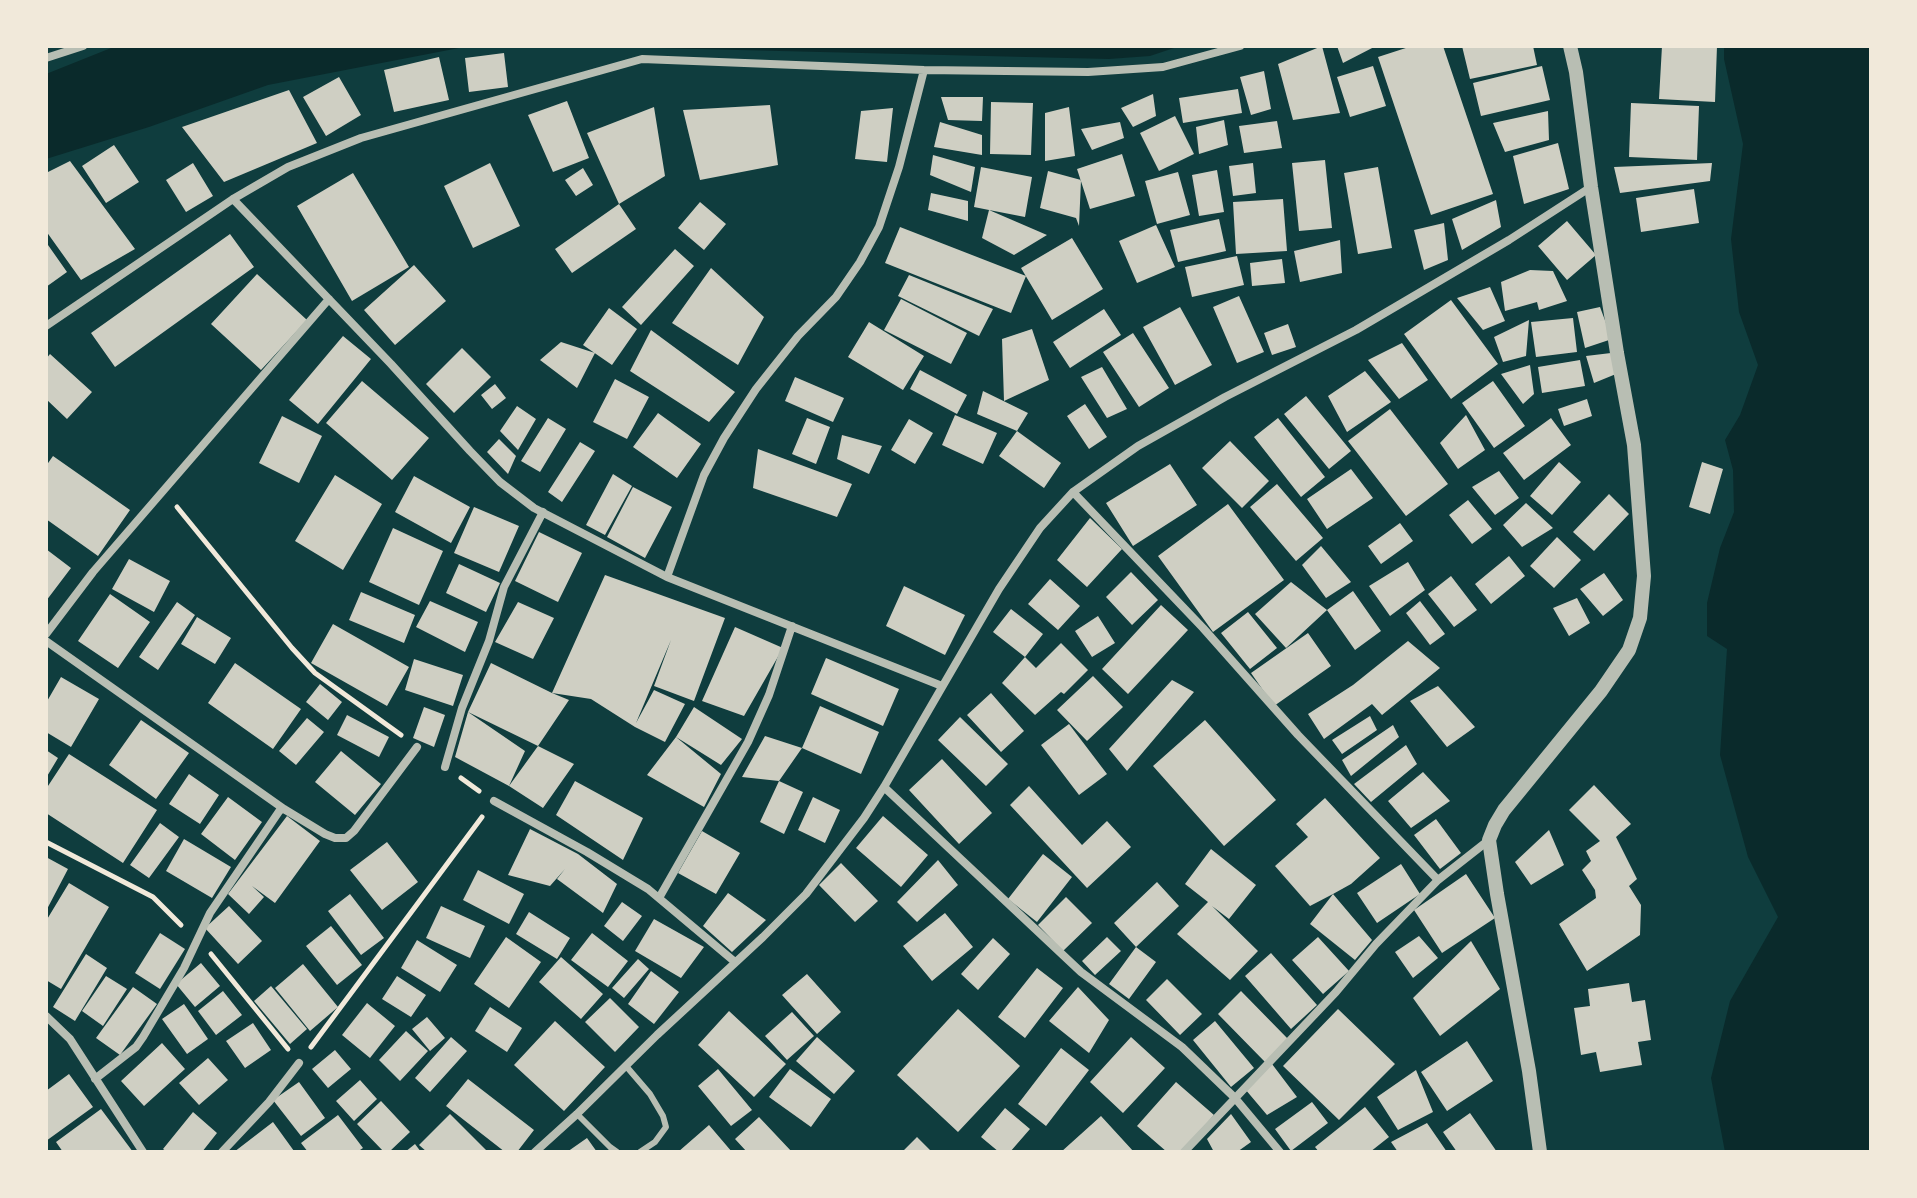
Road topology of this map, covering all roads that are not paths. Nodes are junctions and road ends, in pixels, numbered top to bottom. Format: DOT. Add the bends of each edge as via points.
graph roads {
  1 [pos="83,46"];
  2 [pos="1240,46"];
  3 [pos="1570,46"];
  4 [pos="46,58"];
  5 [pos="924,70"];
  6 [pos="1591,187"];
  7 [pos="233,199"];
  8 [pos="329,299"];
  9 [pos="46,325"];
  10 [pos="1073,492"];
  11 [pos="543,512"];
  12 [pos="667,577"];
  13 [pos="792,626"];
  14 [pos="46,634"];
  15 [pos="46,641"];
  16 [pos="942,686"];
  17 [pos="417,747"];
  18 [pos="445,767"];
  19 [pos="884,787"];
  20 [pos="494,801"];
  21 [pos="284,809"];
  22 [pos="1489,840"];
  23 [pos="1438,880"];
  24 [pos="659,898"];
  25 [pos="735,962"];
  26 [pos="46,1016"];
  27 [pos="299,1063"];
  28 [pos="626,1066"];
  29 [pos="95,1079"];
  30 [pos="1235,1098"];
  31 [pos="577,1114"];
  32 [pos="143,1152"];
  33 [pos="222,1152"];
  34 [pos="535,1152"];
  35 [pos="617,1152"];
  36 [pos="640,1152"];
  37 [pos="1184,1152"];
  38 [pos="1280,1152"];
  39 [pos="1540,1152"];
  1 -- 4 [label="street"];
  2 -- 5 [label="street" via="1163,67 1088,72"];
  3 -- 6 [label="street"];
  5 -- 7 [label="street" via="642,59 361,138 288,167"];
  5 -- 12 [label="street" via="879,227 836,297 781,357 724,438 704,475"];
  6 -- 10 [label="street" via="1356,330 1138,446"];
  6 -- 22 [label="street" via="1634,445 1644,576 1640,618 1629,650 1504,810"];
  7 -- 8 [label="street"];
  7 -- 9 [label="street"];
  8 -- 11 [label="street" via="500,482"];
  8 -- 14 [label="street" via="93,572"];
  10 -- 16 [label="street" via="1040,528"];
  10 -- 23 [label="street"];
  11 -- 12 [label="street"];
  11 -- 18 [label="street" via="504,587"];
  12 -- 13 [label="street"];
  13 -- 16 [label="street"];
  13 -- 24 [label="street" via="748,742"];
  15 -- 21 [label="street"];
  16 -- 19 [label="street"];
  17 -- 21 [label="street" via="346,838 325,834"];
  19 -- 25 [label="street" via="806,894"];
  19 -- 30 [label="street" via="1081,972 1182,1047"];
  20 -- 24 [label="street"];
  21 -- 29 [label="street" via="210,913 143,1037"];
  22 -- 23 [label="street"];
  22 -- 39 [label="street"];
  23 -- 30 [label="street"];
  24 -- 25 [label="street"];
  25 -- 28 [label="street"];
  26 -- 29 [label="street" via="70,1039"];
  27 -- 33 [label="street"];
  28 -- 31 [label="street"];
  28 -- 36 [label="lane" via="650,1094 666,1127"];
  29 -- 32 [label="street"];
  30 -- 37 [label="street"];
  30 -- 38 [label="street"];
  31 -- 34 [label="street"];
  31 -- 35 [label="lane"];
}
